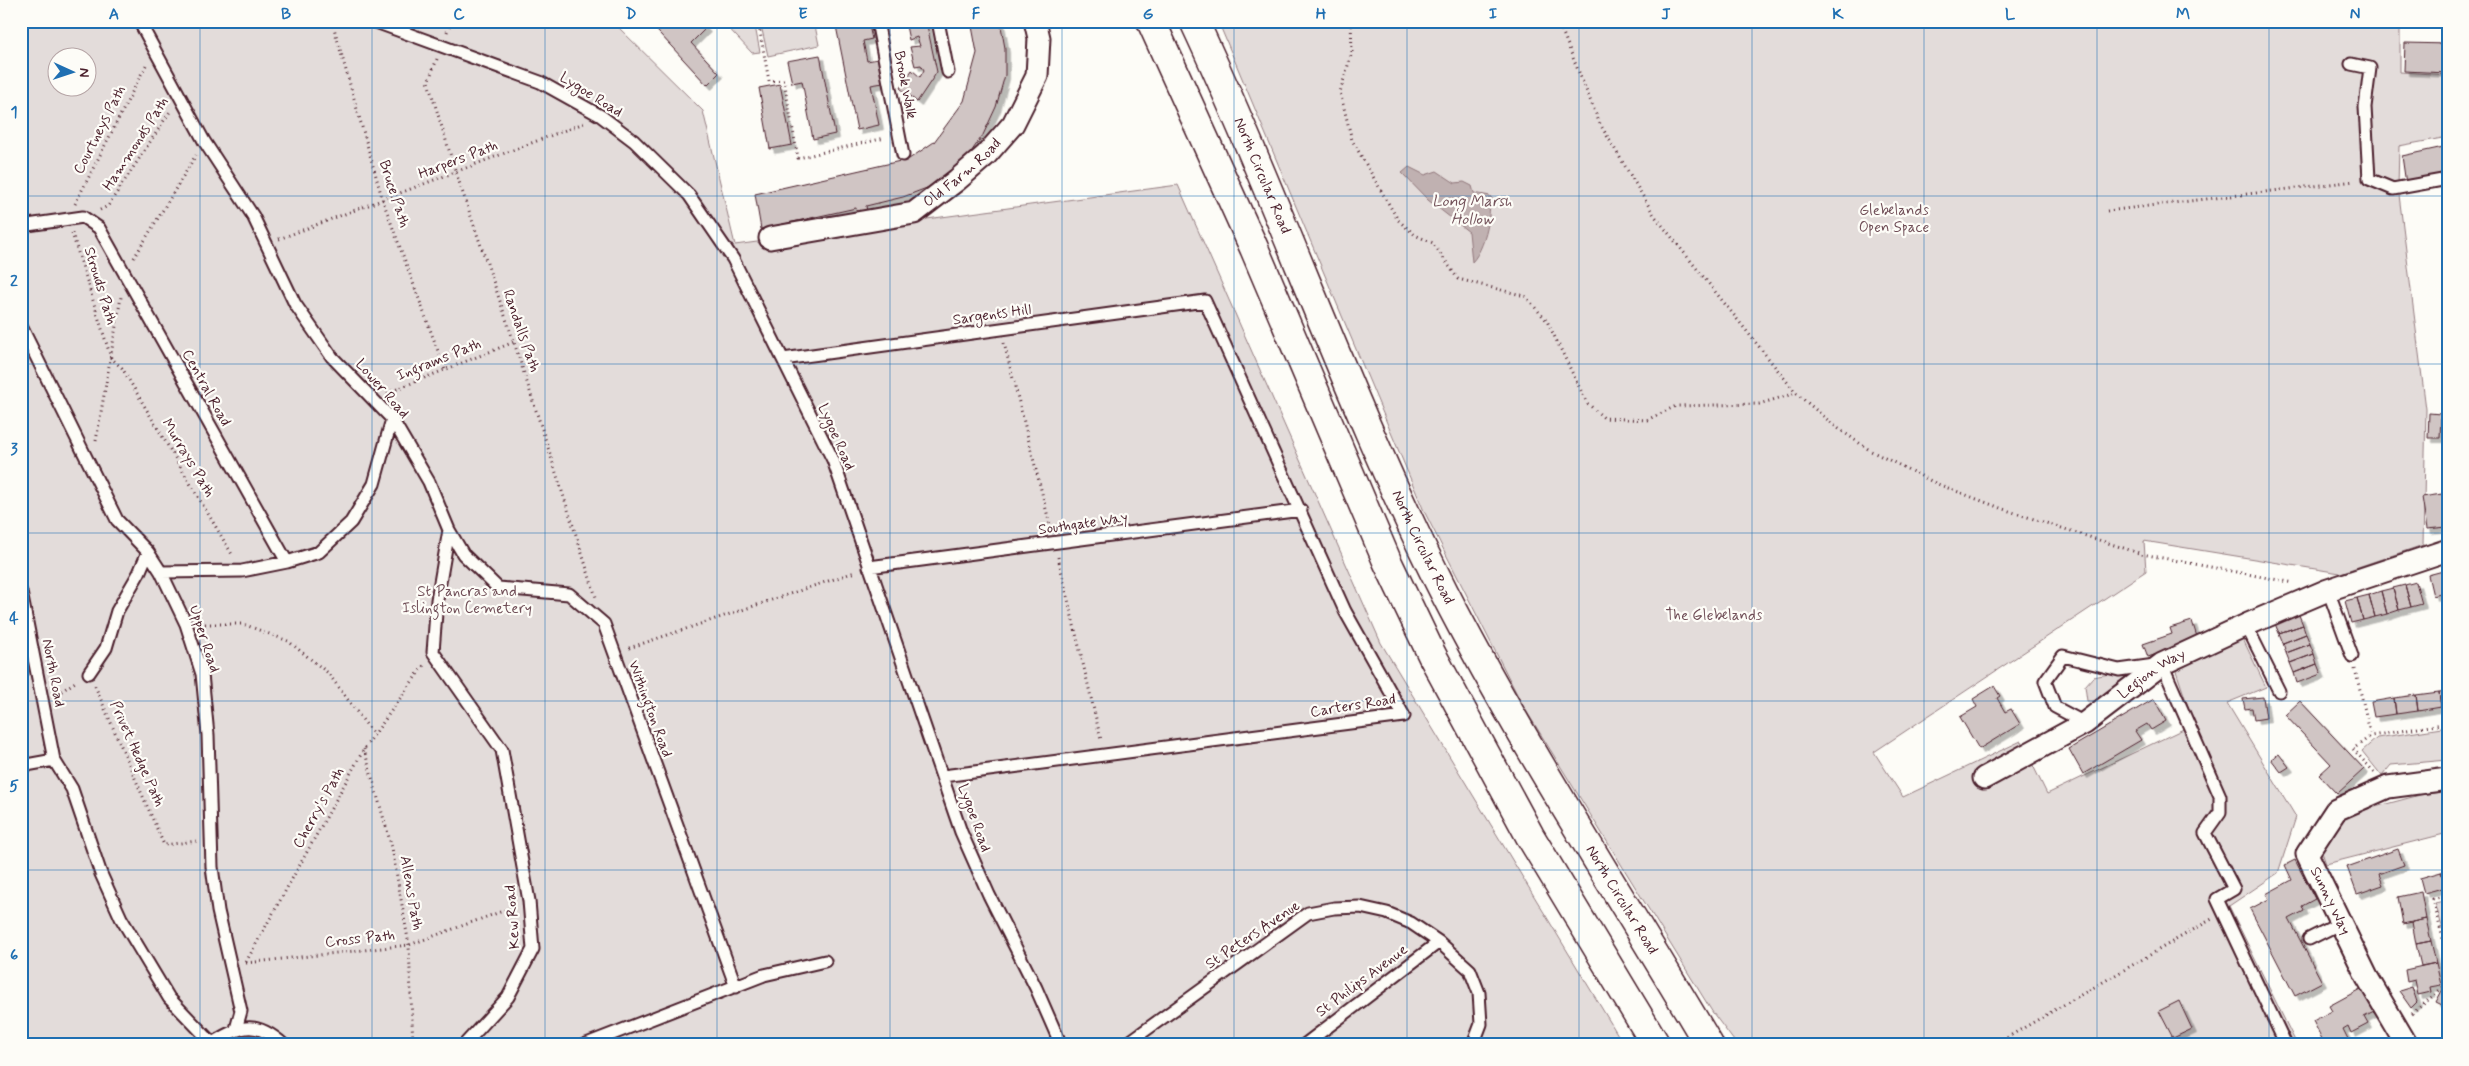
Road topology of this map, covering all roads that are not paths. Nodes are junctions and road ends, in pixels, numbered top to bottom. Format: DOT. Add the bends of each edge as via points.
graph roads {
  1 [pos="138,21"];
  2 [pos="373,21"];
  3 [pos="877,21"];
  4 [pos="938,21"];
  5 [pos="1035,21"];
  6 [pos="1151,21"];
  7 [pos="1194,21"];
  8 [pos="2351,64"];
  9 [pos="948,72"];
  10 [pos="903,155"];
  11 [pos="2448,179"];
  12 [pos="21,226"];
  13 [pos="770,238"];
  14 [pos="1205,301"];
  15 [pos="21,326"];
  16 [pos="783,360"];
  17 [pos="392,419"];
  18 [pos="1301,510"];
  19 [pos="449,530"];
  20 [pos="2448,550"];
  21 [pos="148,552"];
  22 [pos="287,562"];
  23 [pos="869,567"];
  24 [pos="161,572"];
  25 [pos="2328,590"];
  26 [pos="21,592"];
  27 [pos="2246,625"];
  28 [pos="2352,656"];
  29 [pos="2162,664"];
  30 [pos="90,673"];
  31 [pos="2279,691"];
  32 [pos="2085,722"];
  33 [pos="54,760"];
  34 [pos="21,766"];
  35 [pos="943,776"];
  36 [pos="1984,778"];
  37 [pos="2448,779"];
  38 [pos="2341,923"];
  39 [pos="2309,939"];
  40 [pos="1439,942"];
  41 [pos="825,961"];
  42 [pos="736,987"];
  43 [pos="236,1028"];
  44 [pos="2399,1038"];
  45 [pos="214,1044"];
  46 [pos="284,1045"];
  47 [pos="464,1045"];
  48 [pos="584,1045"];
  49 [pos="1061,1045"];
  50 [pos="1125,1045"];
  51 [pos="1304,1045"];
  52 [pos="1473,1045"];
  53 [pos="1656,1045"];
  54 [pos="1709,1045"];
  55 [pos="2286,1045"];
  1 -- 17 [label="lane, Lower Road" via="204,141 253,216 301,311 332,356"];
  2 -- 16 [label="lane, Lygoe Road" via="540,82 601,116 634,141 689,195 733,260"];
  3 -- 10 [label="lane, Brook Walk"];
  4 -- 9 [label="lane"];
  5 -- 13 [label="street, Old Farm Road" via="1039,38 1037,76 1013,124 986,155 913,206"];
  6 -- 53 [label="highway" via="1432,655 1530,836"];
  7 -- 54 [label="highway, North Circular Road" via="1400,500 1444,591 1511,716"];
  8 -- 11 [label="lane" via="2370,68 2364,107 2369,179 2393,189"];
  12 -- 22 [label="lane, Central Road" via="84,217 99,228"];
  14 -- 16 [label="lane, Sargents Hill"];
  14 -- 18 [label="lane, Carters Road"];
  15 -- 21 [label="lane, Upper Road" via="117,520"];
  16 -- 23 [label="lane, Lygoe Road" via="832,460"];
  17 -- 19 [label="lane, Lower Road" via="429,482"];
  17 -- 22 [label="lane" via="374,484 351,522 319,552"];
  18 -- 23 [label="lane, Southgate Way"];
  18 -- 35 [label="lane, Carters Road" via="1345,612 1404,716"];
  19 -- 42 [label="lane, Withington Road" via="463,554 498,588 569,594 604,624"];
  19 -- 47 [label="lane, Kew Road" via="440,577 433,652 502,750 529,901 533,949 508,997"];
  20 -- 25 [label="street, Legion Way"];
  21 -- 24 [label="lane, Upper Road"];
  21 -- 30 [label="lane" via="117,611 106,648"];
  22 -- 24 [label="lane" via="242,571"];
  23 -- 35 [label="lane, Lygoe Road"];
  24 -- 43 [label="lane, Upper Road" via="186,624 202,674 208,735 211,839 218,911 241,1011"];
  25 -- 27 [label="street, Legion Way"];
  25 -- 28 [label="lane"];
  26 -- 33 [label="lane, North Road"];
  27 -- 29 [label="street, Legion Way"];
  27 -- 31 [label="lane"];
  29 -- 32 [label="street, Legion Way"];
  29 -- 32 [label="lane" via="2120,670 2063,656 2045,681 2056,707"];
  29 -- 55 [label="lane" via="2220,796 2220,812 2205,833 2234,889 2217,899"];
  32 -- 36 [label="street, Legion Way"];
  33 -- 34 [label="lane"];
  33 -- 45 [label="lane" via="72,789 101,874 121,918 169,998"];
  35 -- 49 [label="lane, Lygoe Road" via="961,832 988,895"];
  37 -- 38 [label="street, Sunny Way" via="2388,787 2336,810 2306,854"];
  38 -- 39 [label="lane"];
  38 -- 44 [label="street, Sunny Way"];
  40 -- 50 [label="lane, St Peters Avenue" via="1411,923 1360,907 1308,913"];
  40 -- 51 [label="lane, St Philips Avenue"];
  40 -- 52 [label="lane, St Peters Avenue" via="1470,970 1479,993 1481,1024"];
  41 -- 42 [label="lane" via="764,975"];
  42 -- 48 [label="lane"];
  43 -- 45 [label="lane"];
  43 -- 46 [label="lane" via="253,1027 270,1032"];
}
